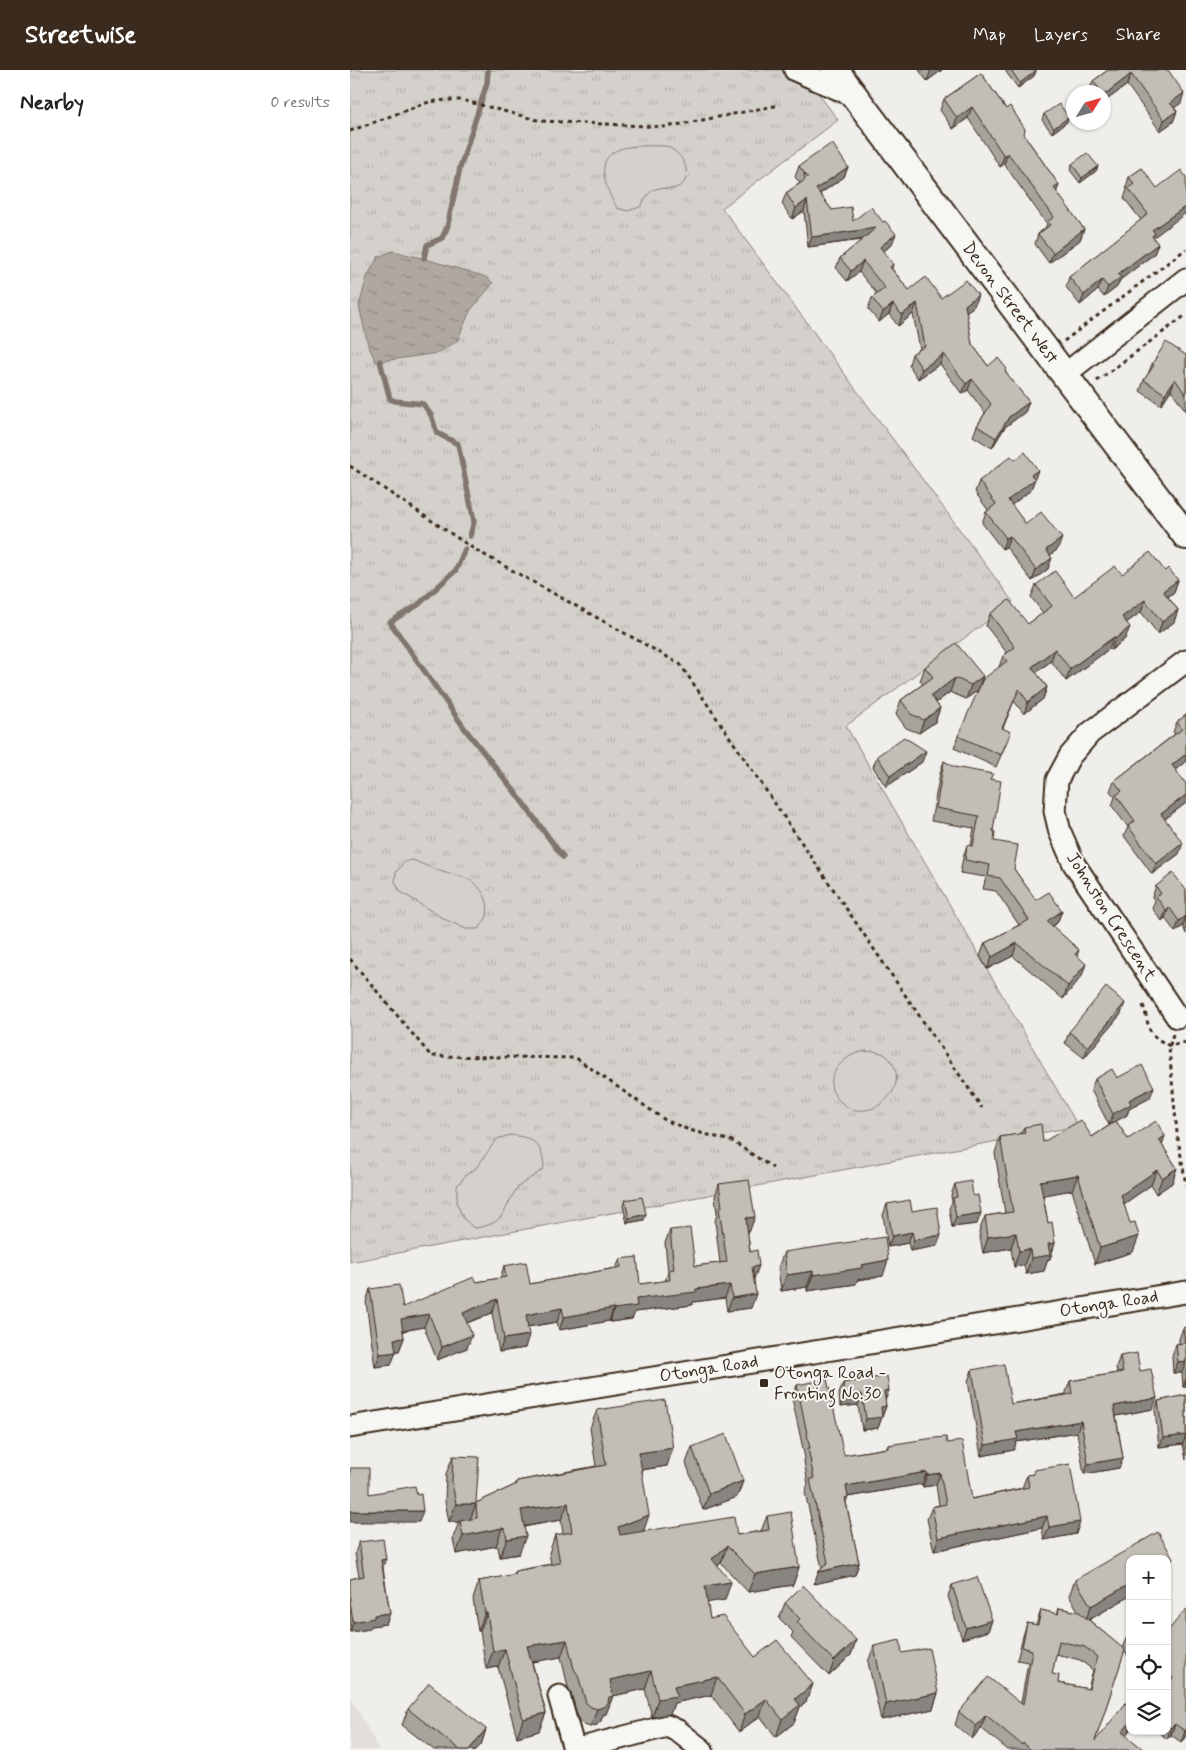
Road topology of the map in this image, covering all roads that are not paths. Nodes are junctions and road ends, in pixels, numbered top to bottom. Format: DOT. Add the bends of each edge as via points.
graph roads {
  1 [pos="795,70"];
  2 [pos="835,70"];
  3 [pos="854,96"];
  4 [pos="1186,280"];
  5 [pos="1064,375"];
  6 [pos="1186,536"];
  7 [pos="1186,661"];
  8 [pos="1177,1017"];
  9 [pos="1186,1292"];
  10 [pos="350,1427"];
  11 [pos="559,1696"];
  12 [pos="574,1750"];
  13 [pos="702,1750"];
  1 -- 3 [label="street"];
  2 -- 3 [label="main road, Devon Street West"];
  3 -- 5 [label="main road, Devon Street West"];
  4 -- 5 [label="street"];
  5 -- 6 [label="main road, Devon Street West"];
  7 -- 8 [label="street, Johnston Crescent" via="1090,733 1070,756 1057,780 1054,811 1074,864"];
  9 -- 10 [label="street, Otonga Road"];
  11 -- 12 [label="street"];
  12 -- 13 [label="street" via="667,1726"];
}
